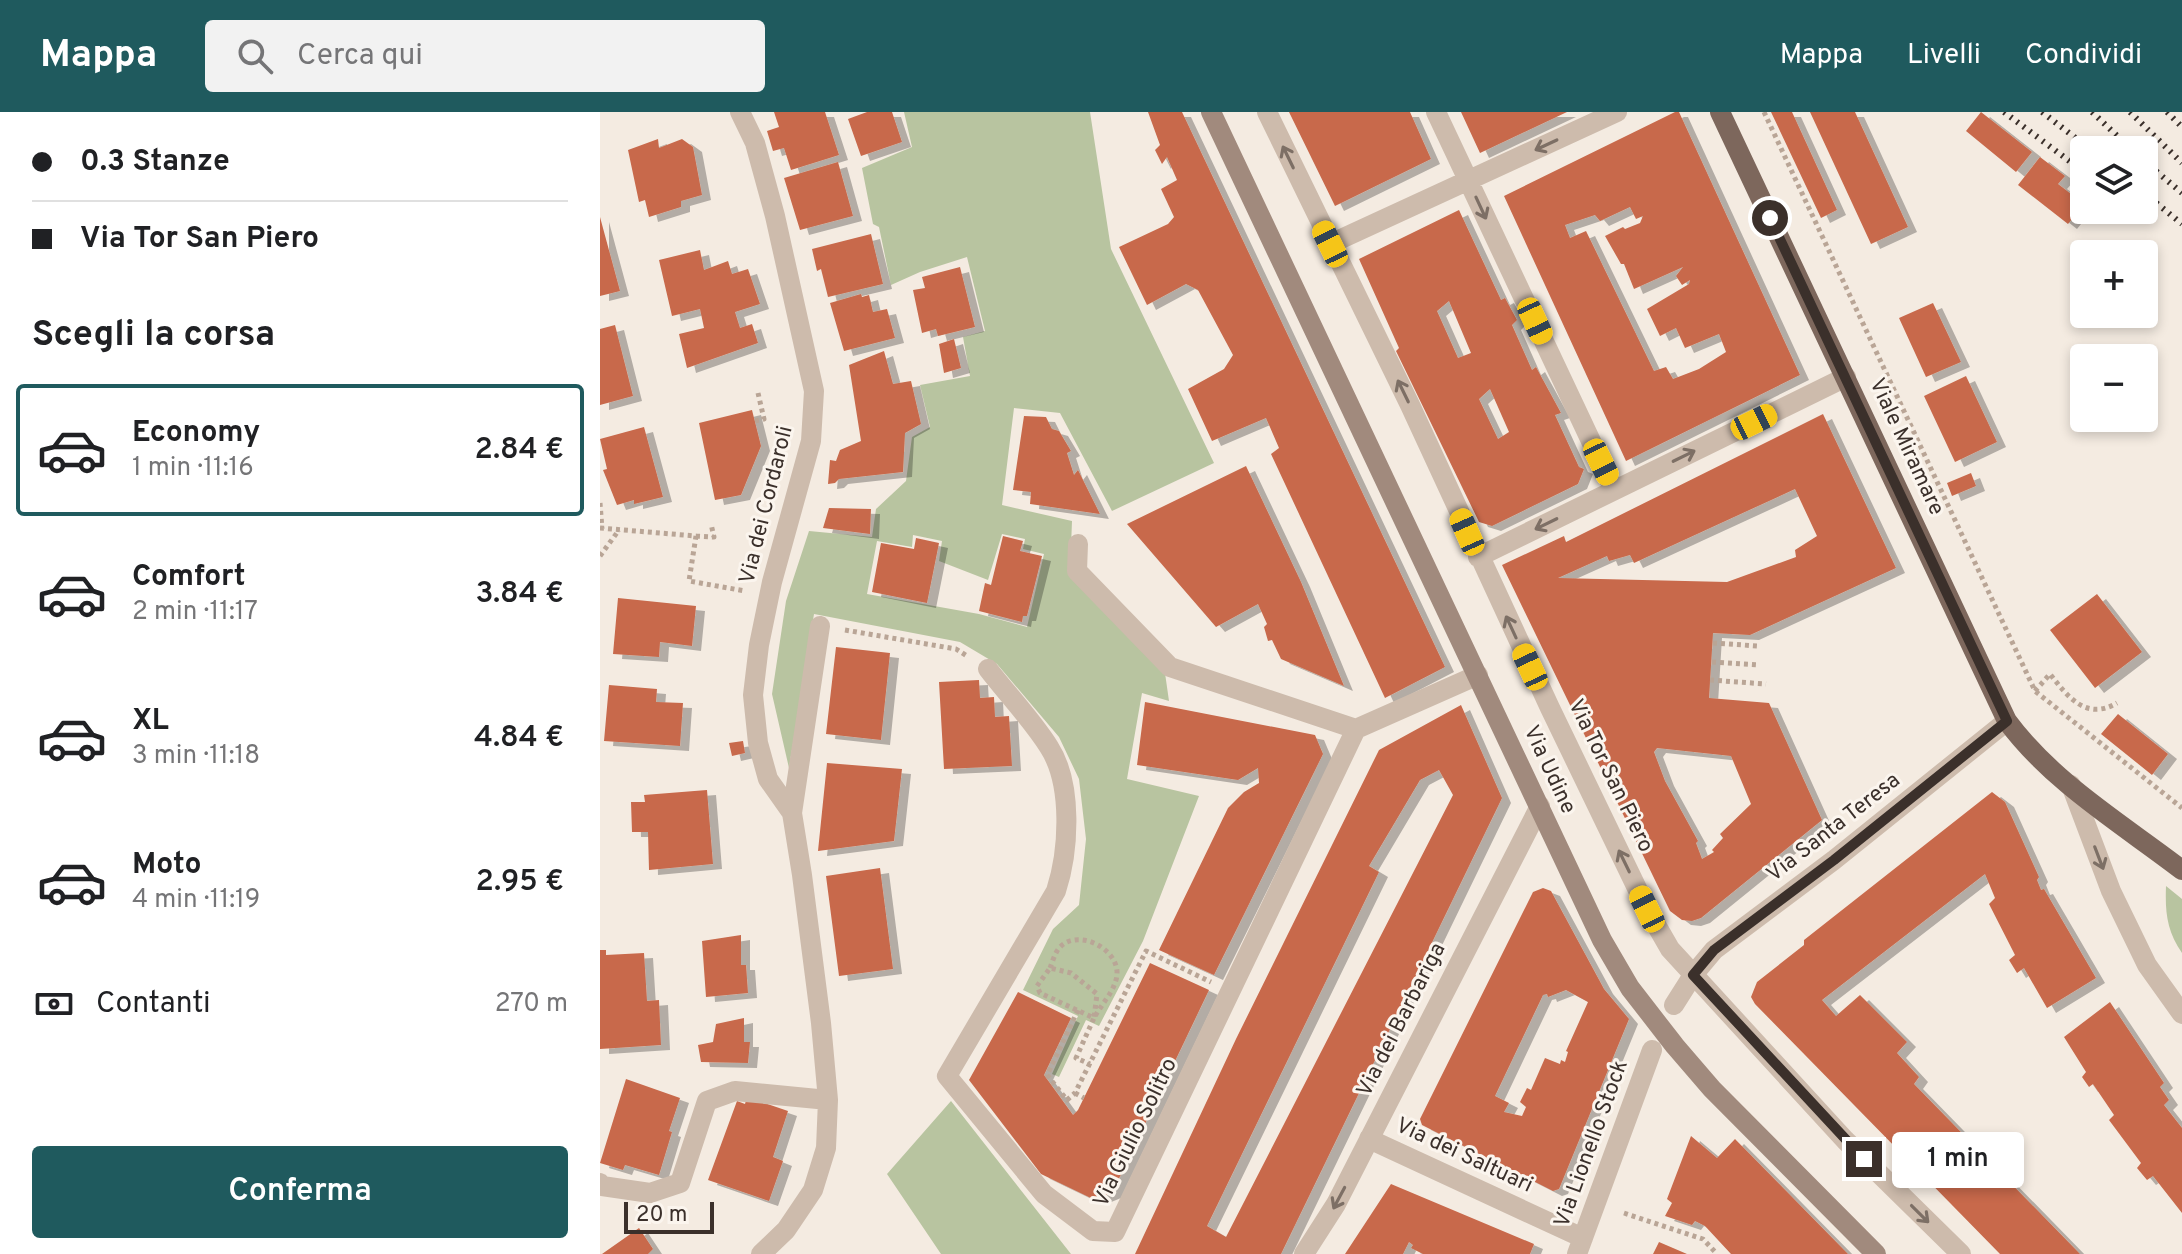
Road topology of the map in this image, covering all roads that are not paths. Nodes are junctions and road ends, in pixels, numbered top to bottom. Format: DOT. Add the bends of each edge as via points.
graph roads {
  1 [pos="740,112"];
  2 [pos="1211,112"];
  3 [pos="1267,112"];
  4 [pos="1436,112"];
  5 [pos="1617,112"];
  6 [pos="1720,112"];
  7 [pos="1468,180"];
  8 [pos="1330,244"];
  9 [pos="1846,377"];
  10 [pos="1614,490"];
  11 [pos="1078,544"];
  12 [pos="1478,557"];
  13 [pos="820,626"];
  14 [pos="988,669"];
  15 [pos="1478,675"];
  16 [pos="2007,721"];
  17 [pos="1356,729"];
  18 [pos="2071,785"];
  19 [pos="1540,806"];
  20 [pos="792,813"];
  21 [pos="2182,870"];
  22 [pos="1693,975"];
  23 [pos="1674,1005"];
  24 [pos="2182,1014"];
  25 [pos="1652,1050"];
  26 [pos="828,1100"];
  27 [pos="1369,1139"];
  28 [pos="600,1183"];
  29 [pos="1580,1246"];
  30 [pos="761,1254"];
  31 [pos="1304,1254"];
  32 [pos="1876,1254"];
  33 [pos="1961,1254"];
  1 -- 20 [label="street, Via dei Cordaroli" via="755,143 775,216 814,391 811,441 769,595 753,695 768,779"];
  2 -- 15 [label="main road, Via Udine"];
  8 -- 3 [label="street, Via Tor San Piero, one-way"];
  4 -- 7 [label="street"];
  5 -- 7 [label="street, one-way"];
  6 -- 9 [label="main road, Viale Miramare"];
  7 -- 8 [label="street"];
  7 -- 10 [label="street, one-way"];
  12 -- 8 [label="street, Via Tor San Piero, one-way"];
  10 -- 9 [label="street, one-way"];
  9 -- 16 [label="main road, Viale Miramare"];
  10 -- 12 [label="street, one-way"];
  11 -- 17 [label="street" via="1077,571 1170,667"];
  22 -- 12 [label="street, Via Tor San Piero, one-way" via="1670,949 1647,909"];
  13 -- 20 [label="street, Via dei Cordaroli"];
  14 -- 17 [label="street, Via Giulio Solitro" via="1050,749 1061,775 1064,867 1056,891 947,1076 1044,1194 1093,1231 1115,1232"];
  15 -- 17 [label="street"];
  15 -- 19 [label="main road, Via Udine"];
  16 -- 18 [label="main road, Viale Miramare"];
  16 -- 22 [label="street, Via Santa Teresa" via="1714,950"];
  18 -- 21 [label="main road, Viale Miramare"];
  18 -- 24 [label="street, Viale Miramare, one-way" via="2111,891 2147,965"];
  19 -- 27 [label="street, Via dei Barbariga"];
  19 -- 32 [label="main road, Via Udine" via="1602,940 1654,1021 1712,1089"];
  20 -- 26 [label="street, Via dei Cordaroli"];
  22 -- 23 [label="street"];
  22 -- 33 [label="street, Via Tor San Piero, one-way" via="1845,1140"];
  25 -- 29 [label="street, Via Lionello Stock"];
  26 -- 28 [label="street" via="735,1091 707,1101 680,1183 650,1193"];
  26 -- 30 [label="street, Via dei Cordaroli" via="826,1148 813,1190 786,1230"];
  27 -- 29 [label="street, Via dei Saltuari"];
  27 -- 31 [label="street, Via dei Barbariga, one-way"];
}
